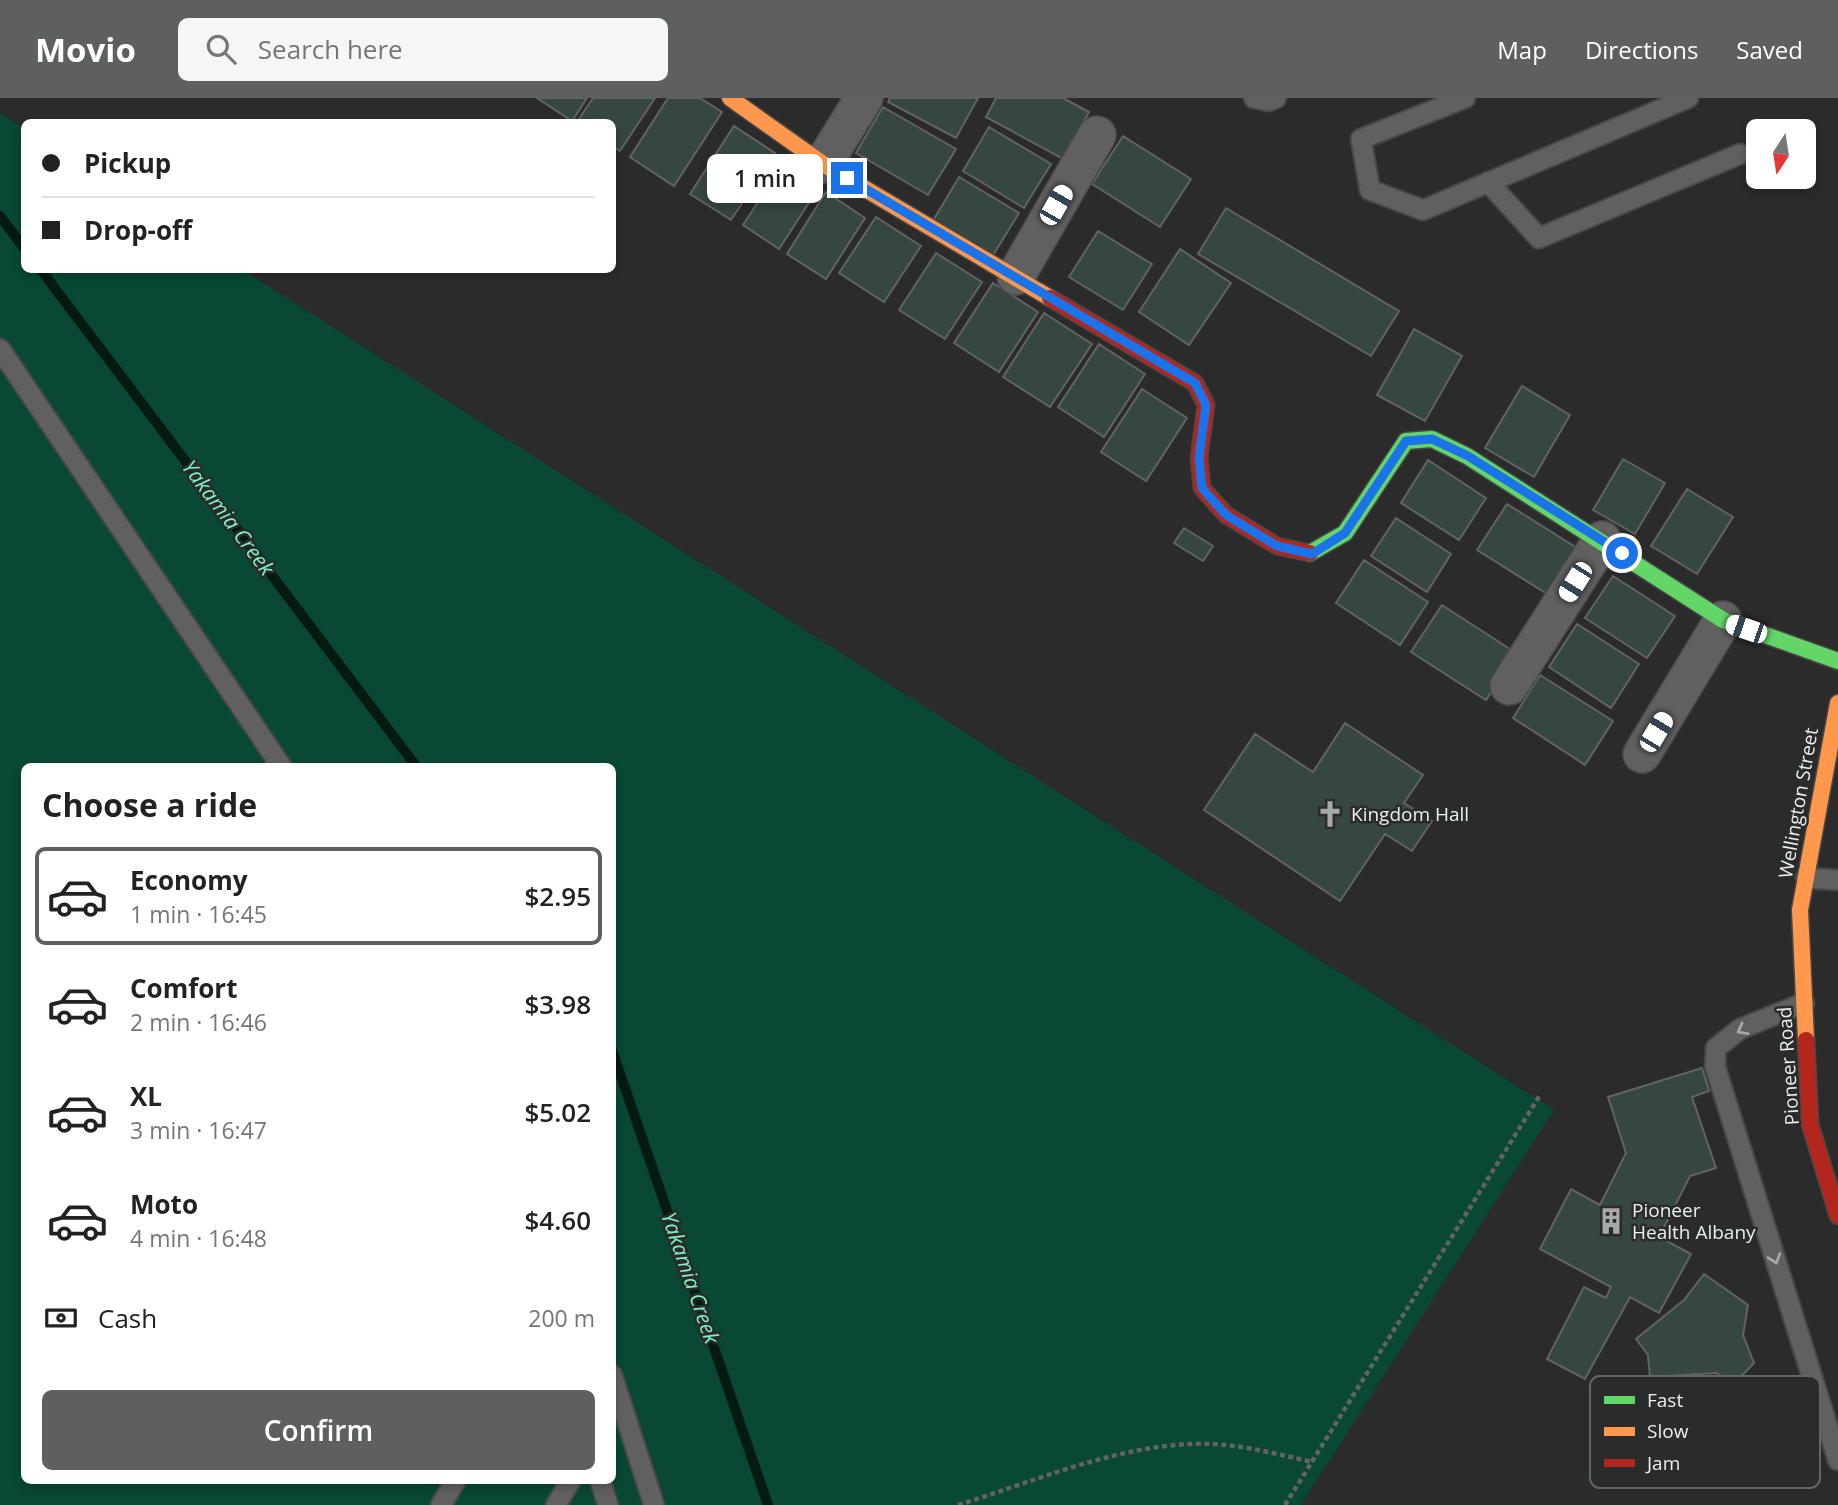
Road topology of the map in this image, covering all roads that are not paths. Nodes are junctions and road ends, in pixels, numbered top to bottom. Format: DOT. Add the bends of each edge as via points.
graph roads {
  1 [pos="730,98"];
  2 [pos="864,98"];
  3 [pos="1254,98"];
  4 [pos="1276,98"];
  5 [pos="1465,98"];
  6 [pos="1688,98"];
  7 [pos="1097,135"];
  8 [pos="1740,154"];
  9 [pos="823,164"];
  10 [pos="1488,182"];
  11 [pos="1016,276"];
  12 [pos="0,349"];
  13 [pos="1602,540"];
  14 [pos="1723,621"];
  15 [pos="1838,661"];
  16 [pos="1509,686"];
  17 [pos="1838,703"];
  18 [pos="1642,754"];
  19 [pos="279,763"];
  20 [pos="1806,878"];
  21 [pos="1838,880"];
  22 [pos="1800,910"];
  23 [pos="1804,1003"];
  24 [pos="1838,1216"];
  25 [pos="1812,1376"];
  26 [pos="616,1387"];
  27 [pos="1820,1402"];
  28 [pos="1838,1460"];
  29 [pos="454,1484"];
  30 [pos="569,1484"];
  31 [pos="601,1484"];
  32 [pos="441,1505"];
  33 [pos="556,1505"];
  34 [pos="608,1505"];
  35 [pos="654,1505"];
  1 -- 9 [label="street"];
  2 -- 9 [label="street"];
  3 -- 4 [label="lane"];
  5 -- 10 [label="lane" via="1361,139 1370,190 1423,210"];
  6 -- 10 [label="lane"];
  7 -- 11 [label="street"];
  8 -- 10 [label="lane" via="1539,238"];
  9 -- 11 [label="street"];
  11 -- 13 [label="street" via="1195,383 1206,405 1199,458 1202,488 1226,515 1277,546 1312,554 1345,533 1406,441 1432,439 1478,462"];
  12 -- 19 [label="lane"];
  13 -- 14 [label="street"];
  13 -- 16 [label="street"];
  14 -- 15 [label="street"];
  14 -- 18 [label="street"];
  17 -- 20 [label="street, Wellington Street"];
  20 -- 21 [label="lane"];
  20 -- 22 [label="street, Wellington Street"];
  22 -- 23 [label="street, Pioneer Road"];
  23 -- 24 [label="street, Pioneer Road" via="1810,1124"];
  23 -- 25 [label="lane, one-way" via="1740,1029 1716,1048 1715,1066"];
  26 -- 35 [label="lane"];
  27 -- 28 [label="lane, one-way"];
  29 -- 32 [label="lane"];
  30 -- 33 [label="lane"];
  31 -- 34 [label="lane"];
}
